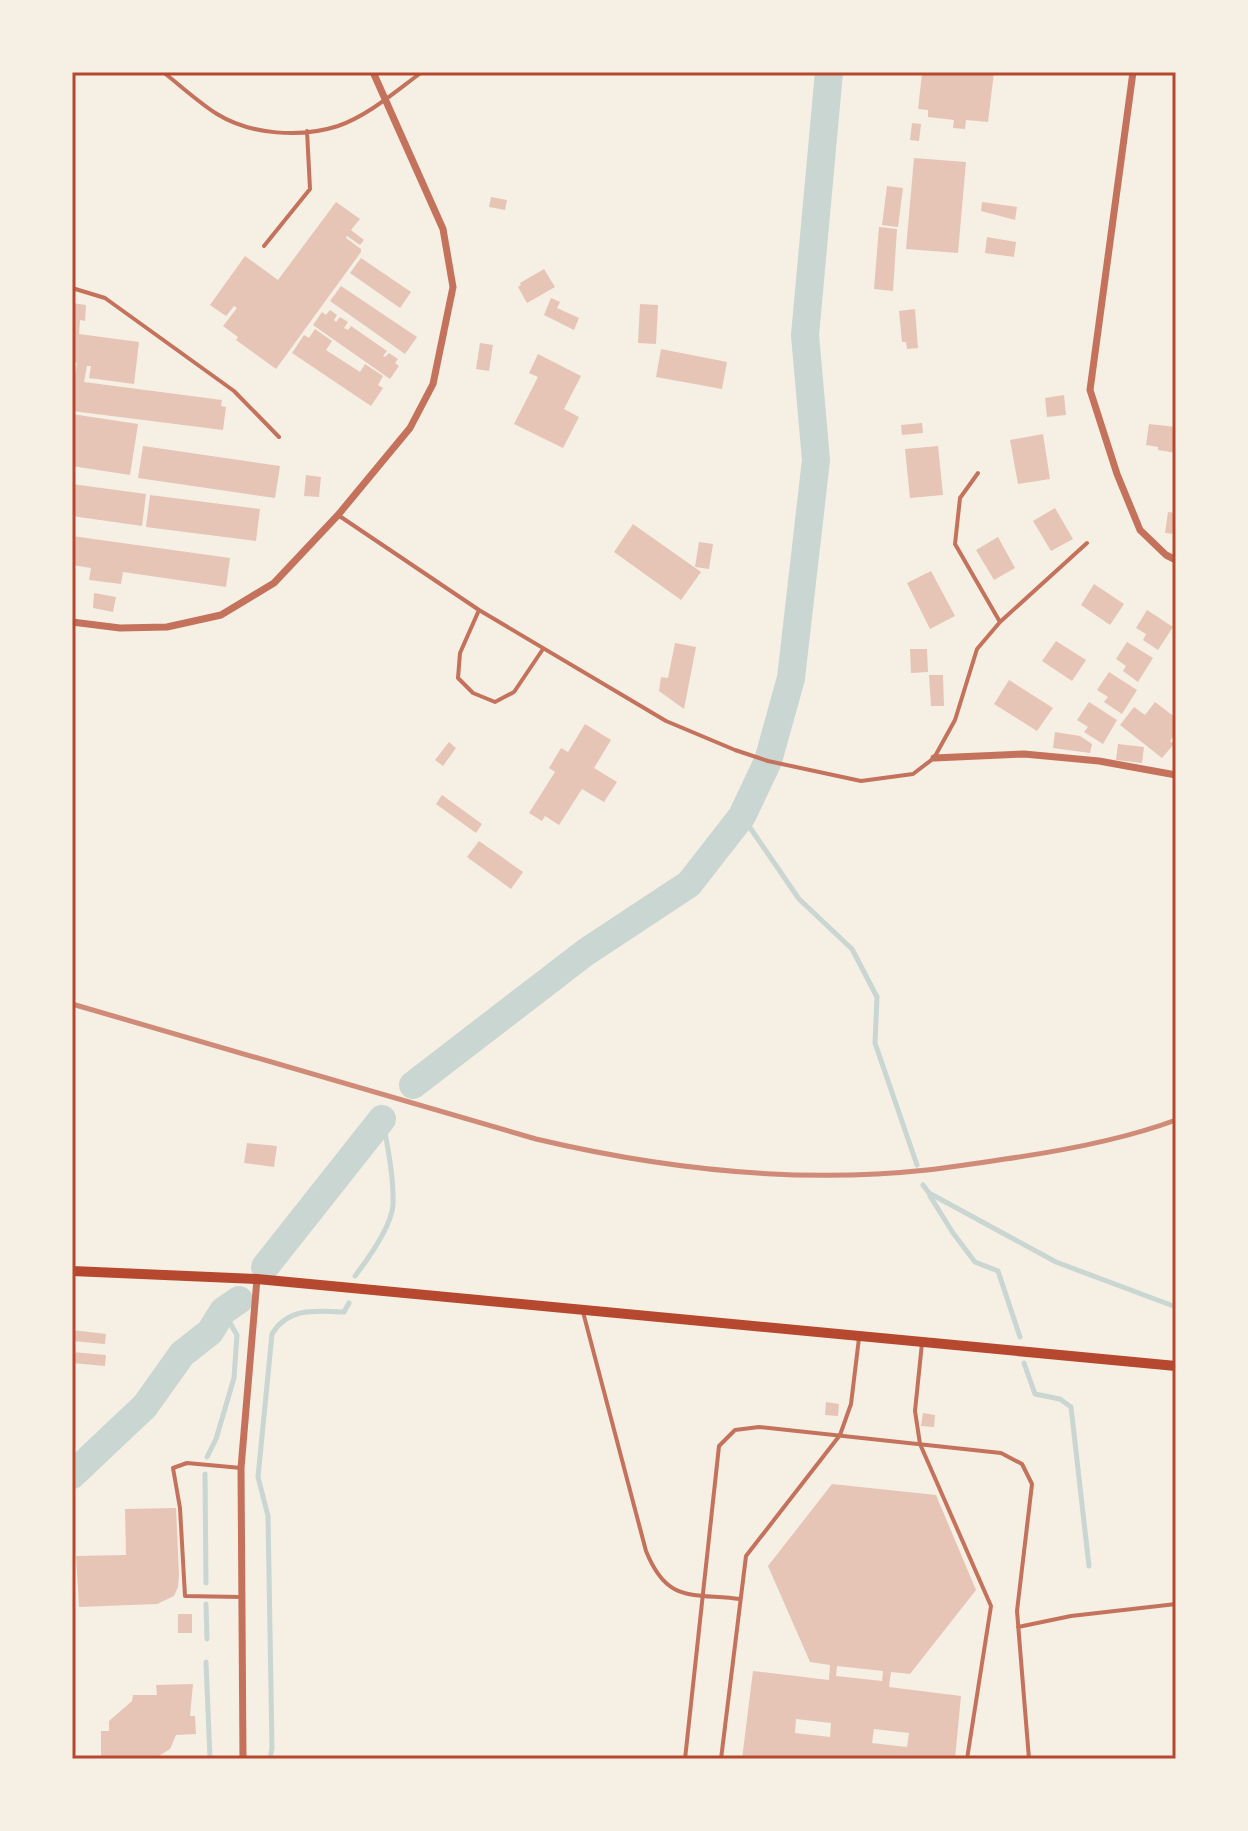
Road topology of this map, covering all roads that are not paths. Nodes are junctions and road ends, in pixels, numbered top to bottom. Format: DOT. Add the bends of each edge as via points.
graph roads {
  1 [pos="163,72"];
  2 [pos="373,72"];
  3 [pos="422,72"];
  4 [pos="1133,72"];
  5 [pos="386,100"];
  6 [pos="307,131"];
  7 [pos="264,246"];
  8 [pos="72,288"];
  9 [pos="279,437"];
  10 [pos="978,473"];
  11 [pos="338,515"];
  12 [pos="1087,543"];
  13 [pos="1176,560"];
  14 [pos="479,610"];
  15 [pos="72,622"];
  16 [pos="1000,622"];
  17 [pos="543,648"];
  18 [pos="934,758"];
  19 [pos="1176,775"];
  20 [pos="72,1271"];
  21 [pos="257,1279"];
  22 [pos="582,1310"];
  23 [pos="859,1336"];
  24 [pos="922,1342"];
  25 [pos="1176,1366"];
  26 [pos="840,1435"];
  27 [pos="920,1444"];
  28 [pos="241,1468"];
  29 [pos="703,1595"];
  30 [pos="241,1597"];
  31 [pos="741,1600"];
  32 [pos="1176,1604"];
  33 [pos="1018,1627"];
  34 [pos="243,1759"];
  35 [pos="685,1759"];
  36 [pos="721,1759"];
  37 [pos="967,1759"];
  38 [pos="1029,1759"];
  1 -- 6 [label="lane" via="219,115 260,131"];
  2 -- 5 [label="street"];
  3 -- 5 [label="lane"];
  4 -- 13 [label="street" via="1090,390 1140,530"];
  5 -- 6 [label="lane" via="338,126"];
  5 -- 11 [label="street" via="443,229 453,287 433,384 410,428"];
  6 -- 7 [label="lane" via="310,189"];
  8 -- 9 [label="lane" via="105,298 221,381"];
  10 -- 16 [label="lane" via="960,498 955,544"];
  11 -- 14 [label="lane"];
  11 -- 15 [label="street" via="274,583 221,615 167,627"];
  12 -- 16 [label="lane"];
  14 -- 17 [label="lane"];
  14 -- 17 [label="lane" via="460,653 458,678 473,693 495,702 514,692"];
  16 -- 18 [label="lane" via="977,649 955,720"];
  17 -- 18 [label="lane" via="666,721 768,761 861,781 913,774"];
  18 -- 19 [label="street" via="1024,754"];
  20 -- 21 [label="main road"];
  21 -- 22 [label="main road"];
  21 -- 28 [label="street"];
  22 -- 23 [label="main road"];
  22 -- 29 [label="lane" via="654,1571 667,1587"];
  23 -- 24 [label="main road"];
  23 -- 26 [label="lane" via="851,1404"];
  24 -- 25 [label="main road"];
  24 -- 27 [label="lane" via="915,1411"];
  26 -- 27 [label="lane"];
  26 -- 29 [label="lane" via="759,1427 735,1430 719,1446"];
  26 -- 31 [label="lane" via="746,1556"];
  27 -- 33 [label="lane" via="1001,1453 1022,1464 1032,1484"];
  27 -- 37 [label="lane" via="991,1606"];
  28 -- 30 [label="street"];
  28 -- 30 [label="lane" via="187,1463 173,1468 185,1596"];
  29 -- 31 [label="lane"];
  29 -- 35 [label="lane"];
  30 -- 34 [label="street"];
  31 -- 36 [label="lane"];
  32 -- 33 [label="lane"];
  33 -- 38 [label="lane"];
}
